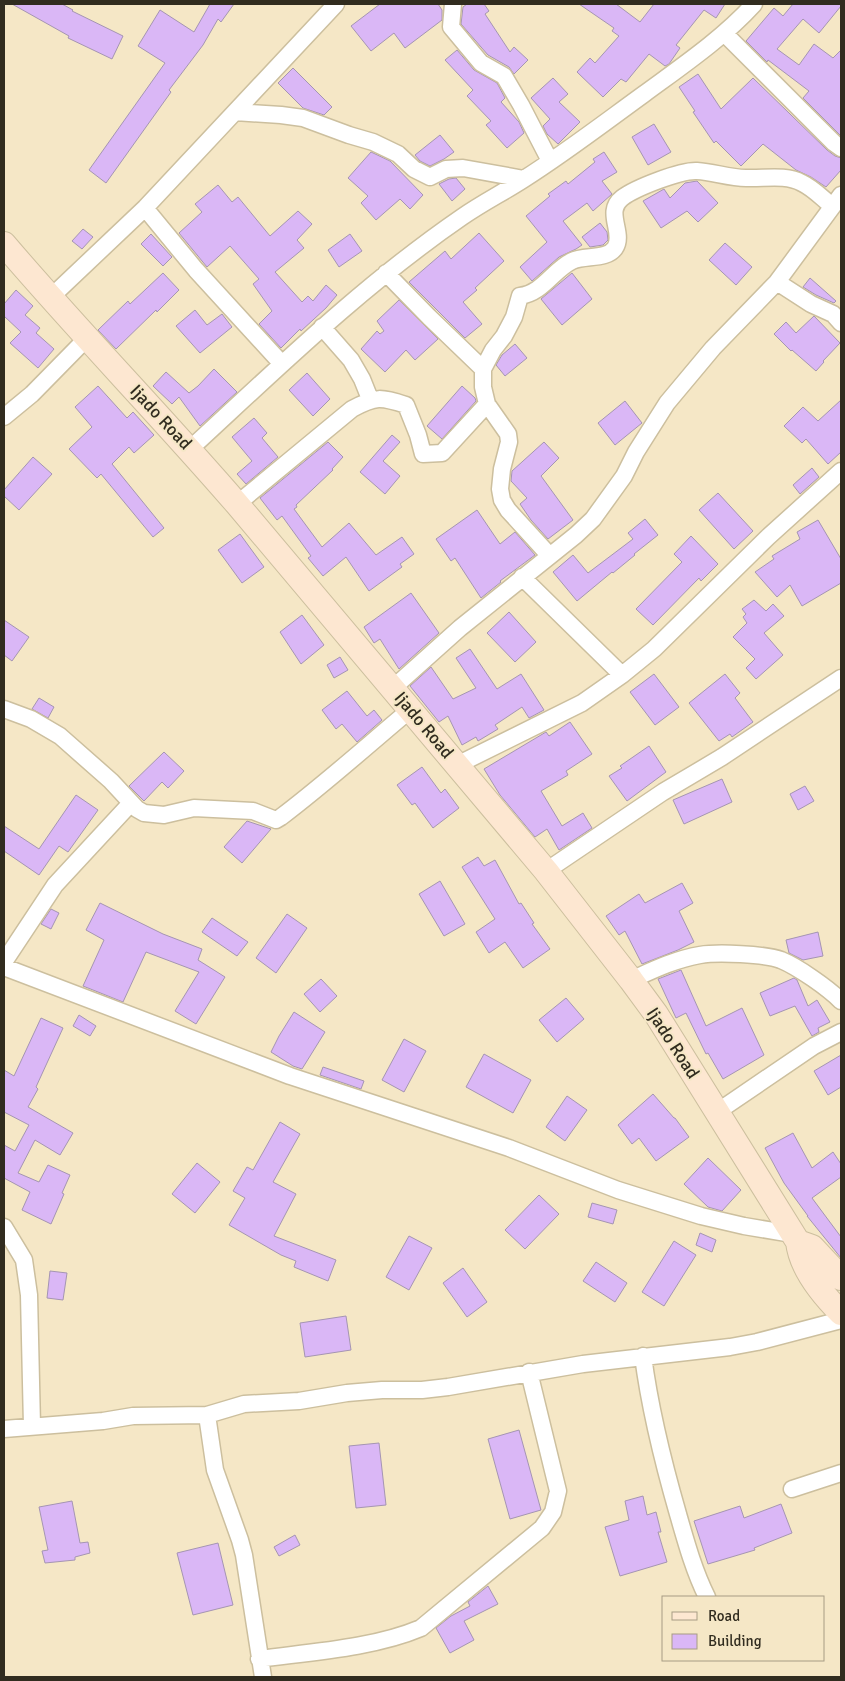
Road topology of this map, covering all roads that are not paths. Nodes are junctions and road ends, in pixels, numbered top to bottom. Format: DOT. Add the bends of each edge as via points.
graph roads {
  1 [pos="336,4"];
  2 [pos="453,4"];
  3 [pos="754,4"];
  4 [pos="725,34"];
  5 [pos="235,112"];
  6 [pos="841,148"];
  7 [pos="550,161"];
  8 [pos="524,179"];
  9 [pos="836,201"];
  10 [pos="144,208"];
  11 [pos="4,244"];
  12 [pos="386,273"];
  13 [pos="777,282"];
  14 [pos="50,298"];
  15 [pos="841,323"];
  16 [pos="322,327"];
  17 [pos="87,338"];
  18 [pos="282,364"];
  19 [pos="484,368"];
  20 [pos="370,399"];
  21 [pos="487,404"];
  22 [pos="4,417"];
  23 [pos="190,449"];
  24 [pos="838,481"];
  25 [pos="237,504"];
  26 [pos="549,555"];
  27 [pos="522,576"];
  28 [pos="622,676"];
  29 [pos="841,678"];
  30 [pos="393,688"];
  31 [pos="4,709"];
  32 [pos="411,709"];
  33 [pos="457,765"];
  34 [pos="130,803"];
  35 [pos="546,872"];
  36 [pos="4,962"];
  37 [pos="4,967"];
  38 [pos="631,980"];
  39 [pos="841,1001"];
  40 [pos="841,1032"];
  41 [pos="717,1112"];
  42 [pos="4,1226"];
  43 [pos="795,1238"];
  44 [pos="841,1278"];
  45 [pos="841,1313"];
  46 [pos="841,1320"];
  47 [pos="643,1356"];
  48 [pos="528,1372"];
  49 [pos="207,1415"];
  50 [pos="32,1426"];
  51 [pos="4,1429"];
  52 [pos="841,1473"];
  53 [pos="792,1489"];
  54 [pos="706,1596"];
  55 [pos="259,1659"];
  56 [pos="263,1677"];
  1 -- 5 [label="street"];
  2 -- 7 [label="street" via="451,27 481,63 504,76"];
  3 -- 4 [label="street"];
  4 -- 6 [label="street"];
  4 -- 7 [label="street"];
  5 -- 8 [label="street" via="303,118 373,142 398,154 430,178 446,169 462,168"];
  5 -- 10 [label="street"];
  7 -- 8 [label="street"];
  8 -- 12 [label="street" via="464,216"];
  9 -- 13 [label="street"];
  9 -- 19 [label="street" via="794,180 695,171 666,178 631,193 621,198 615,208 618,238 615,248 606,254 575,260 561,267 547,283 528,295 520,296 511,323"];
  10 -- 14 [label="street"];
  10 -- 18 [label="street"];
  11 -- 14 [label="street, Ijado Road"];
  12 -- 16 [label="street"];
  12 -- 19 [label="street"];
  13 -- 15 [label="street" via="833,314"];
  13 -- 26 [label="street" via="713,348 667,403 624,476 593,519"];
  14 -- 17 [label="street, Ijado Road"];
  16 -- 18 [label="street"];
  16 -- 20 [label="street" via="351,360"];
  17 -- 22 [label="street" via="32,394"];
  17 -- 23 [label="street, Ijado Road"];
  18 -- 23 [label="street"];
  19 -- 21 [label="street" via="483,387"];
  20 -- 21 [label="street" via="388,399 406,405 423,454 442,452"];
  20 -- 25 [label="street" via="352,408"];
  21 -- 26 [label="street" via="508,434 500,489 502,500"];
  23 -- 25 [label="street, Ijado Road"];
  24 -- 28 [label="street" via="761,544"];
  25 -- 30 [label="street, Ijado Road"];
  26 -- 27 [label="street"];
  27 -- 28 [label="street"];
  27 -- 30 [label="street"];
  28 -- 33 [label="street" via="582,704"];
  29 -- 35 [label="street" via="663,792"];
  30 -- 32 [label="street, Ijado Road"];
  31 -- 34 [label="street" via="60,736"];
  32 -- 33 [label="street, Ijado Road"];
  32 -- 34 [label="street" via="276,820 248,810 194,808 164,815 153,814"];
  33 -- 35 [label="street, Ijado Road"];
  34 -- 36 [label="street" via="55,885"];
  35 -- 38 [label="street, Ijado Road"];
  37 -- 43 [label="street" via="290,1076 509,1148 618,1190 718,1220"];
  38 -- 39 [label="street" via="701,954 736,953 780,959"];
  38 -- 41 [label="street, Ijado Road"];
  40 -- 41 [label="street" via="806,1051"];
  41 -- 43 [label="street, Ijado Road"];
  42 -- 50 [label="street" via="24,1260 27,1278"];
  43 -- 44 [label="street, Ijado Road" via="812,1247"];
  43 -- 45 [label="street, Ijado Road" via="799,1255 809,1273"];
  46 -- 47 [label="street" via="730,1347"];
  47 -- 48 [label="street"];
  47 -- 54 [label="street" via="672,1494"];
  48 -- 49 [label="street" via="422,1390 382,1390 300,1401 244,1404"];
  48 -- 55 [label="street" via="558,1491 553,1512 542,1528 421,1628 401,1637 373,1643"];
  49 -- 50 [label="street" via="134,1416"];
  49 -- 55 [label="street" via="214,1470 244,1555"];
  50 -- 51 [label="street"];
  52 -- 53 [label="street"];
  55 -- 56 [label="street"];
}
